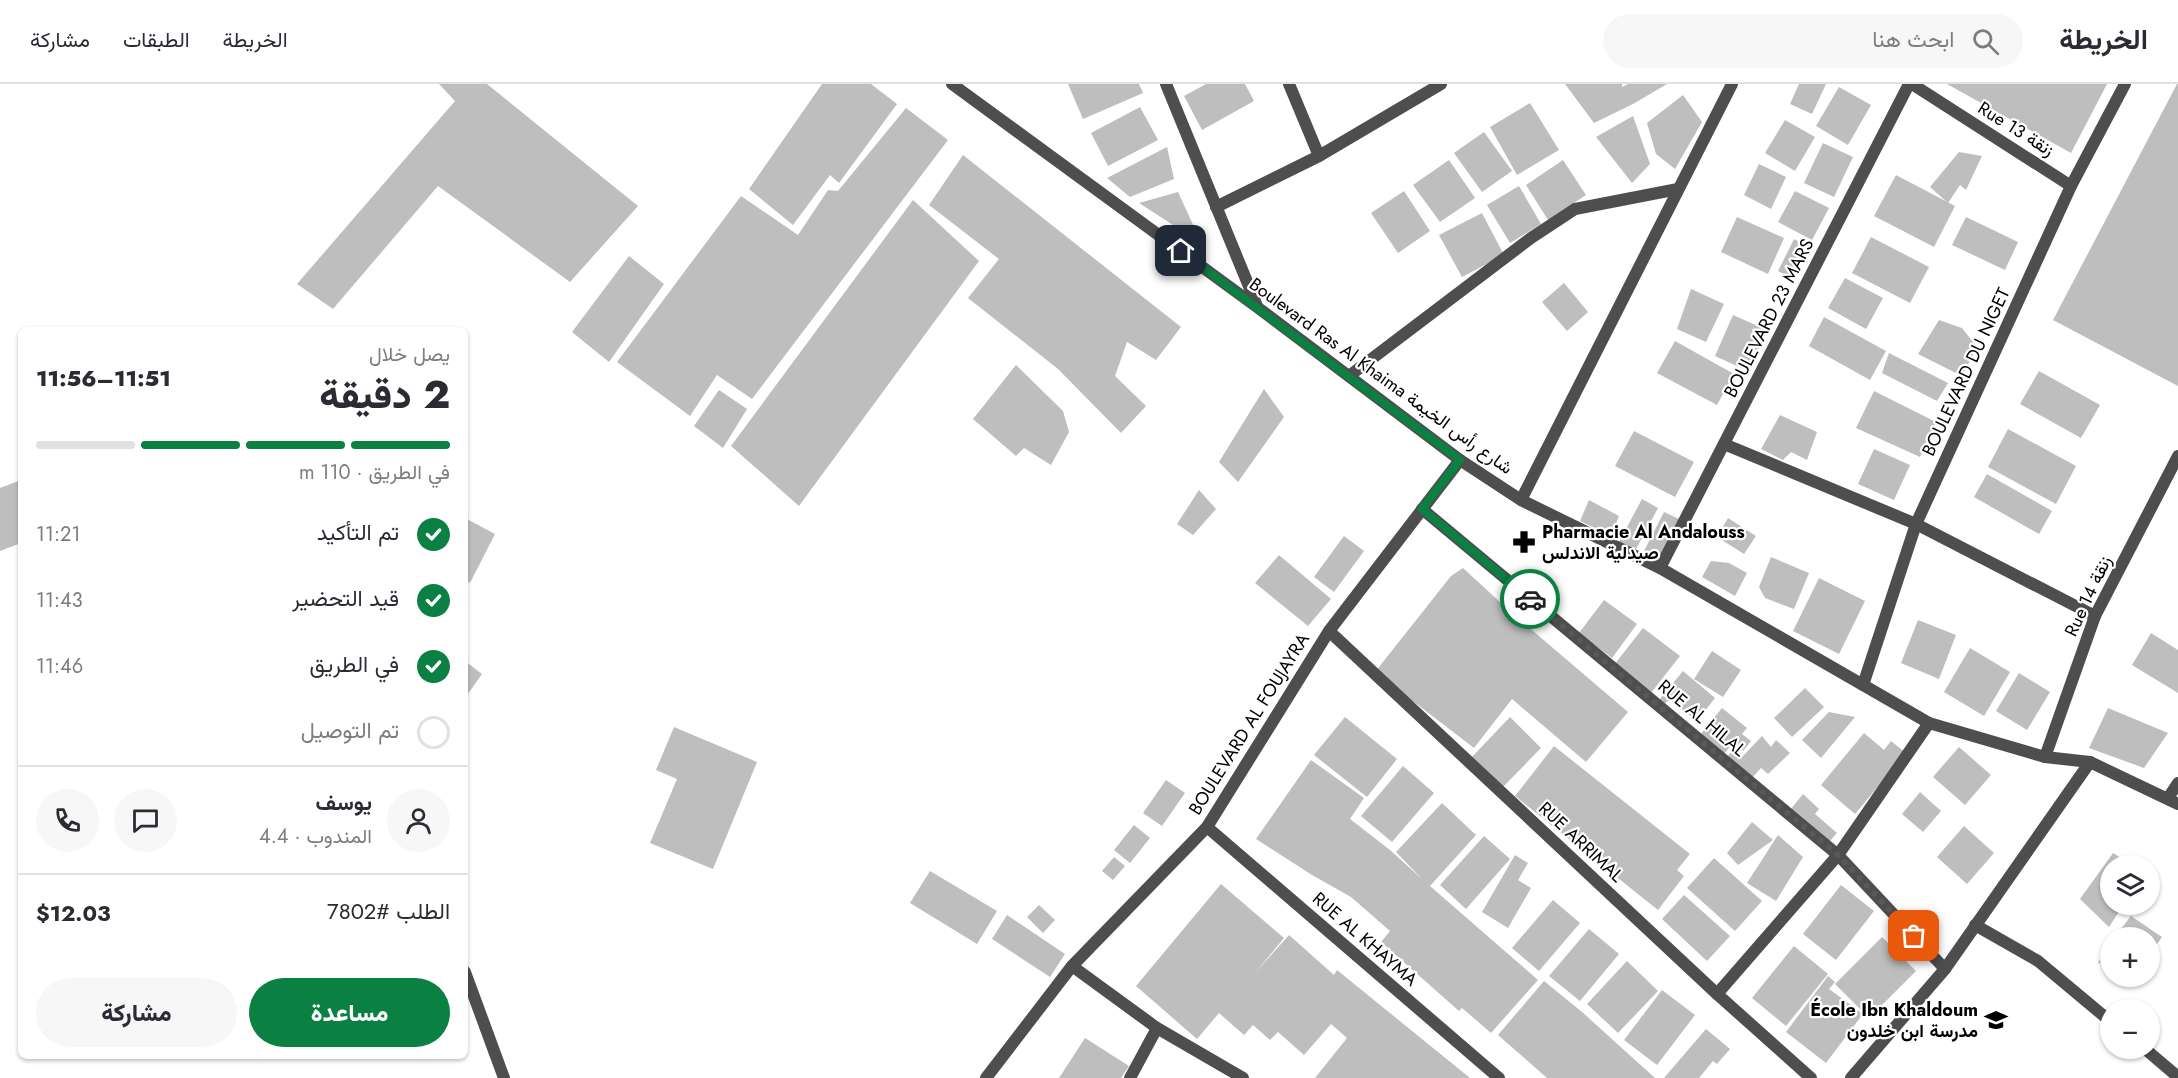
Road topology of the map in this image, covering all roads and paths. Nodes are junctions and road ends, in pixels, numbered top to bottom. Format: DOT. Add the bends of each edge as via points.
graph roads {
  1 [pos="952,84"];
  2 [pos="1166,84"];
  3 [pos="1289,84"];
  4 [pos="1441,84"];
  5 [pos="1732,84"];
  6 [pos="1910,84"];
  7 [pos="2125,84"];
  8 [pos="1319,156"];
  9 [pos="2071,186"];
  10 [pos="1678,189"];
  11 [pos="1216,207"];
  12 [pos="1257,307"];
  13 [pos="1349,376"];
  14 [pos="1724,444"];
  15 [pos="2178,456"];
  16 [pos="1460,460"];
  17 [pos="1521,500"];
  18 [pos="1422,509"];
  19 [pos="1916,524"];
  20 [pos="1660,568"];
  21 [pos="2096,616"];
  22 [pos="1329,631"];
  23 [pos="1863,685"];
  24 [pos="1929,723"];
  25 [pos="2045,757"];
  26 [pos="2090,762"];
  27 [pos="2178,783"];
  28 [pos="2173,801"];
  29 [pos="1207,827"];
  30 [pos="1838,855"];
  31 [pos="1975,925"];
  32 [pos="1072,966"];
  33 [pos="1945,969"];
  34 [pos="468,980"];
  35 [pos="1717,994"];
  36 [pos="2100,1013"];
  37 [pos="1157,1028"];
  38 [pos="2157,1059"];
  39 [pos="2178,1077"];
  40 [pos="504,1078"];
  41 [pos="986,1078"];
  42 [pos="1130,1078"];
  43 [pos="1243,1078"];
  44 [pos="1499,1078"];
  45 [pos="1811,1078"];
  46 [pos="1851,1078"];
  1 -- 12 [label="street, Boulevard Ras Al Khaima شارع رأس الخيمة"];
  2 -- 11 [label="street"];
  3 -- 8 [label="street"];
  4 -- 8 [label="street"];
  5 -- 10 [label="street"];
  6 -- 9 [label="street, Rue 13 زنقة"];
  6 -- 14 [label="street, BOULEVARD 23 MARS"];
  7 -- 9 [label="street, BOULEVARD DU NIGET"];
  8 -- 11 [label="street"];
  9 -- 19 [label="street, BOULEVARD DU NIGET"];
  10 -- 13 [label="street" via="1575,209"];
  10 -- 17 [label="street"];
  11 -- 12 [label="street"];
  12 -- 13 [label="street, Boulevard Ras Al Khaima شارع رأس الخيمة"];
  13 -- 16 [label="street, Boulevard Ras Al Khaima شارع رأس الخيمة"];
  14 -- 19 [label="street"];
  14 -- 20 [label="street, BOULEVARD 23 MARS"];
  15 -- 21 [label="street, Rue 14 زنقة"];
  16 -- 17 [label="street, Boulevard Ras Al Khaima شارع رأس الخيمة"];
  16 -- 18 [label="street, BOULEVARD AL FOUJAYRA"];
  17 -- 20 [label="street, Boulevard Ras Al Khaima شارع رأس الخيمة"];
  18 -- 22 [label="street, BOULEVARD AL FOUJAYRA"];
  18 -- 30 [label="street, RUE AL HILAL"];
  19 -- 21 [label="street"];
  19 -- 23 [label="street, BOULEVARD DU NIGET"];
  20 -- 23 [label="street, Boulevard Ras Al Khaima شارع رأس الخيمة"];
  21 -- 25 [label="street, Rue 14 زنقة"];
  22 -- 29 [label="street, BOULEVARD AL FOUJAYRA"];
  22 -- 35 [label="street, RUE ARRIMAL"];
  23 -- 24 [label="street, Boulevard Ras Al Khaima شارع رأس الخيمة"];
  24 -- 25 [label="street, Boulevard Ras Al Khaima شارع رأس الخيمة"];
  24 -- 30 [label="street"];
  25 -- 26 [label="street, Boulevard Ras Al Khaima شارع رأس الخيمة"];
  26 -- 28 [label="street, Boulevard Ras Al Khaima شارع رأس الخيمة"];
  26 -- 31 [label="street"];
  27 -- 28 [label="street"];
  29 -- 32 [label="street, BOULEVARD AL FOUJAYRA"];
  29 -- 44 [label="street, RUE AL KHAYMA"];
  30 -- 33 [label="street, RUE AL HILAL"];
  30 -- 35 [label="street"];
  31 -- 33 [label="street"];
  31 -- 36 [label="street" via="2038,961"];
  32 -- 37 [label="street"];
  32 -- 41 [label="street, BOULEVARD AL FOUJAYRA"];
  33 -- 46 [label="street"];
  34 -- 40 [label="street"];
  35 -- 45 [label="street, RUE ARRIMAL"];
  37 -- 42 [label="street"];
  37 -- 43 [label="street"];
  38 -- 39 [label="street"];
}
